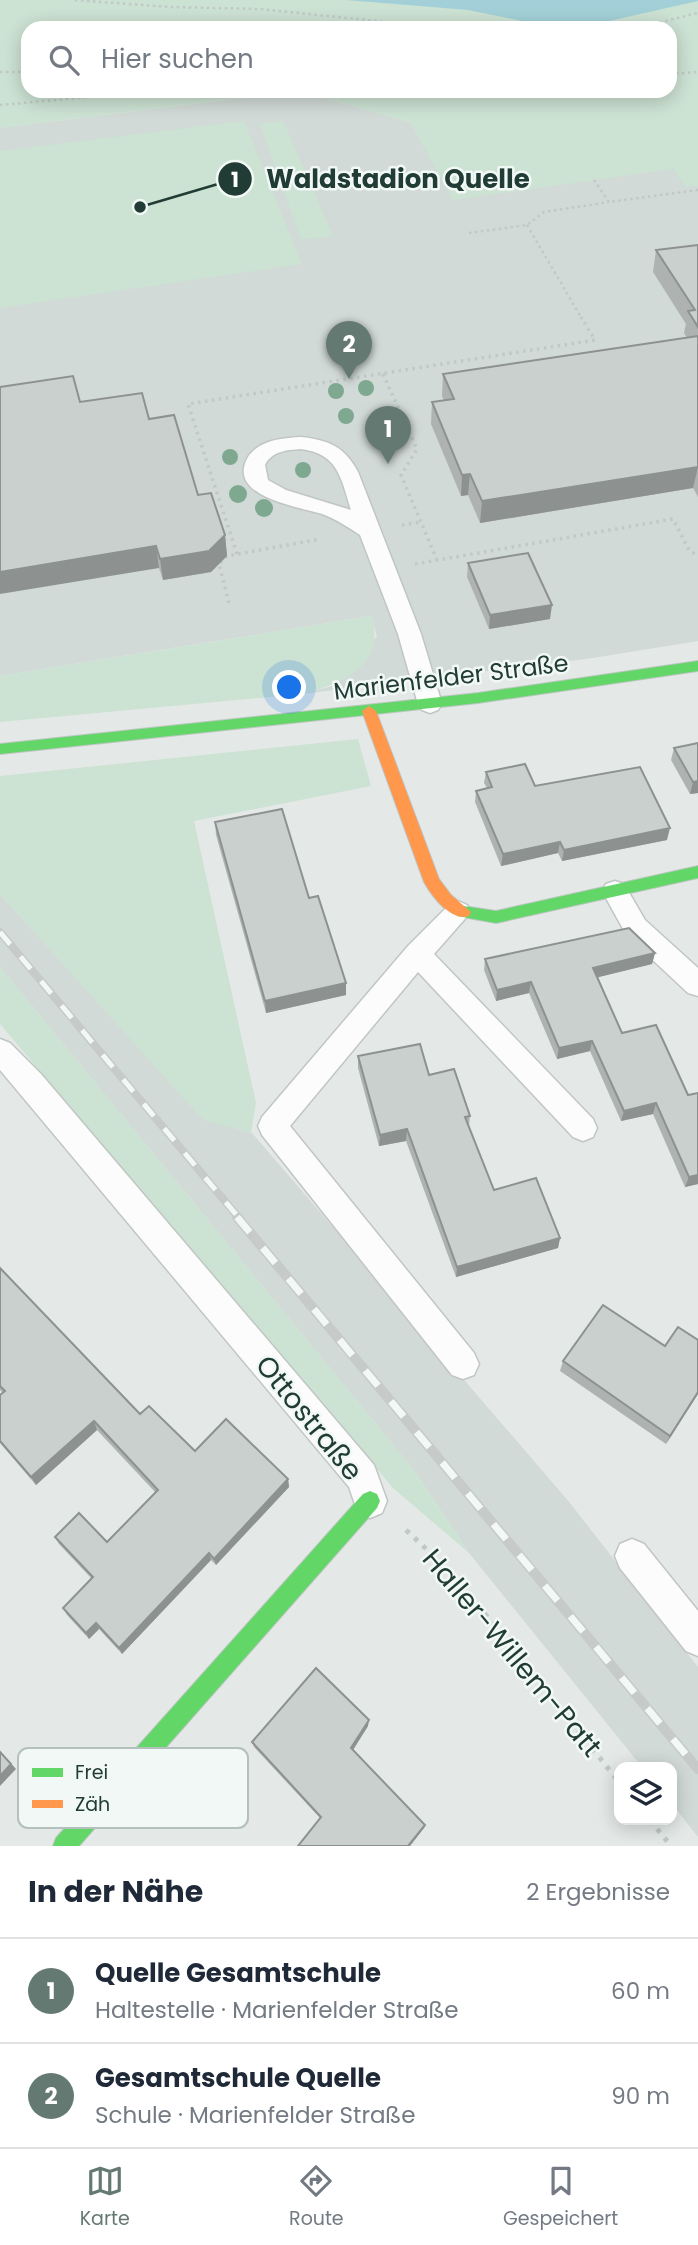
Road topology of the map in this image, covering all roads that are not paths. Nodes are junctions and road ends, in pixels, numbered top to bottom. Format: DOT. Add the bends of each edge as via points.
graph roads {
  1 [pos="370,531"];
  2 [pos="698,666"];
  3 [pos="430,704"];
  4 [pos="369,711"];
  5 [pos="0,749"];
  6 [pos="698,872"];
  7 [pos="615,891"];
  8 [pos="458,912"];
  9 [pos="417,954"];
  10 [pos="698,985"];
  11 [pos="0,1051"];
  12 [pos="583,1128"];
  13 [pos="463,1364"];
  14 [pos="369,1502"];
  15 [pos="632,1556"];
  16 [pos="698,1639"];
  17 [pos="151,1748"];
  18 [pos="80,1828"];
  19 [pos="64,1846"];
  1 -- 1 [label="lane" via="340,458 332,450 294,442 271,447 257,458 254,474 262,488 332,510"];
  1 -- 3 [label="lane" via="415,643"];
  2 -- 3 [label="street, Marienfelder Straße"];
  3 -- 4 [label="street, Marienfelder Straße"];
  4 -- 5 [label="street, Marienfelder Straße"];
  4 -- 8 [label="street" via="432,882"];
  6 -- 7 [label="street"];
  7 -- 8 [label="street" via="496,917"];
  7 -- 10 [label="lane" via="636,928"];
  8 -- 9 [label="lane"];
  9 -- 12 [label="lane"];
  9 -- 13 [label="lane" via="272,1126"];
  11 -- 14 [label="lane, Ottostraße" via="362,1477"];
  14 -- 17 [label="street, Ottostraße"];
  15 -- 16 [label="lane"];
  18 -- 19 [label="street, Ottostraße"];
}
